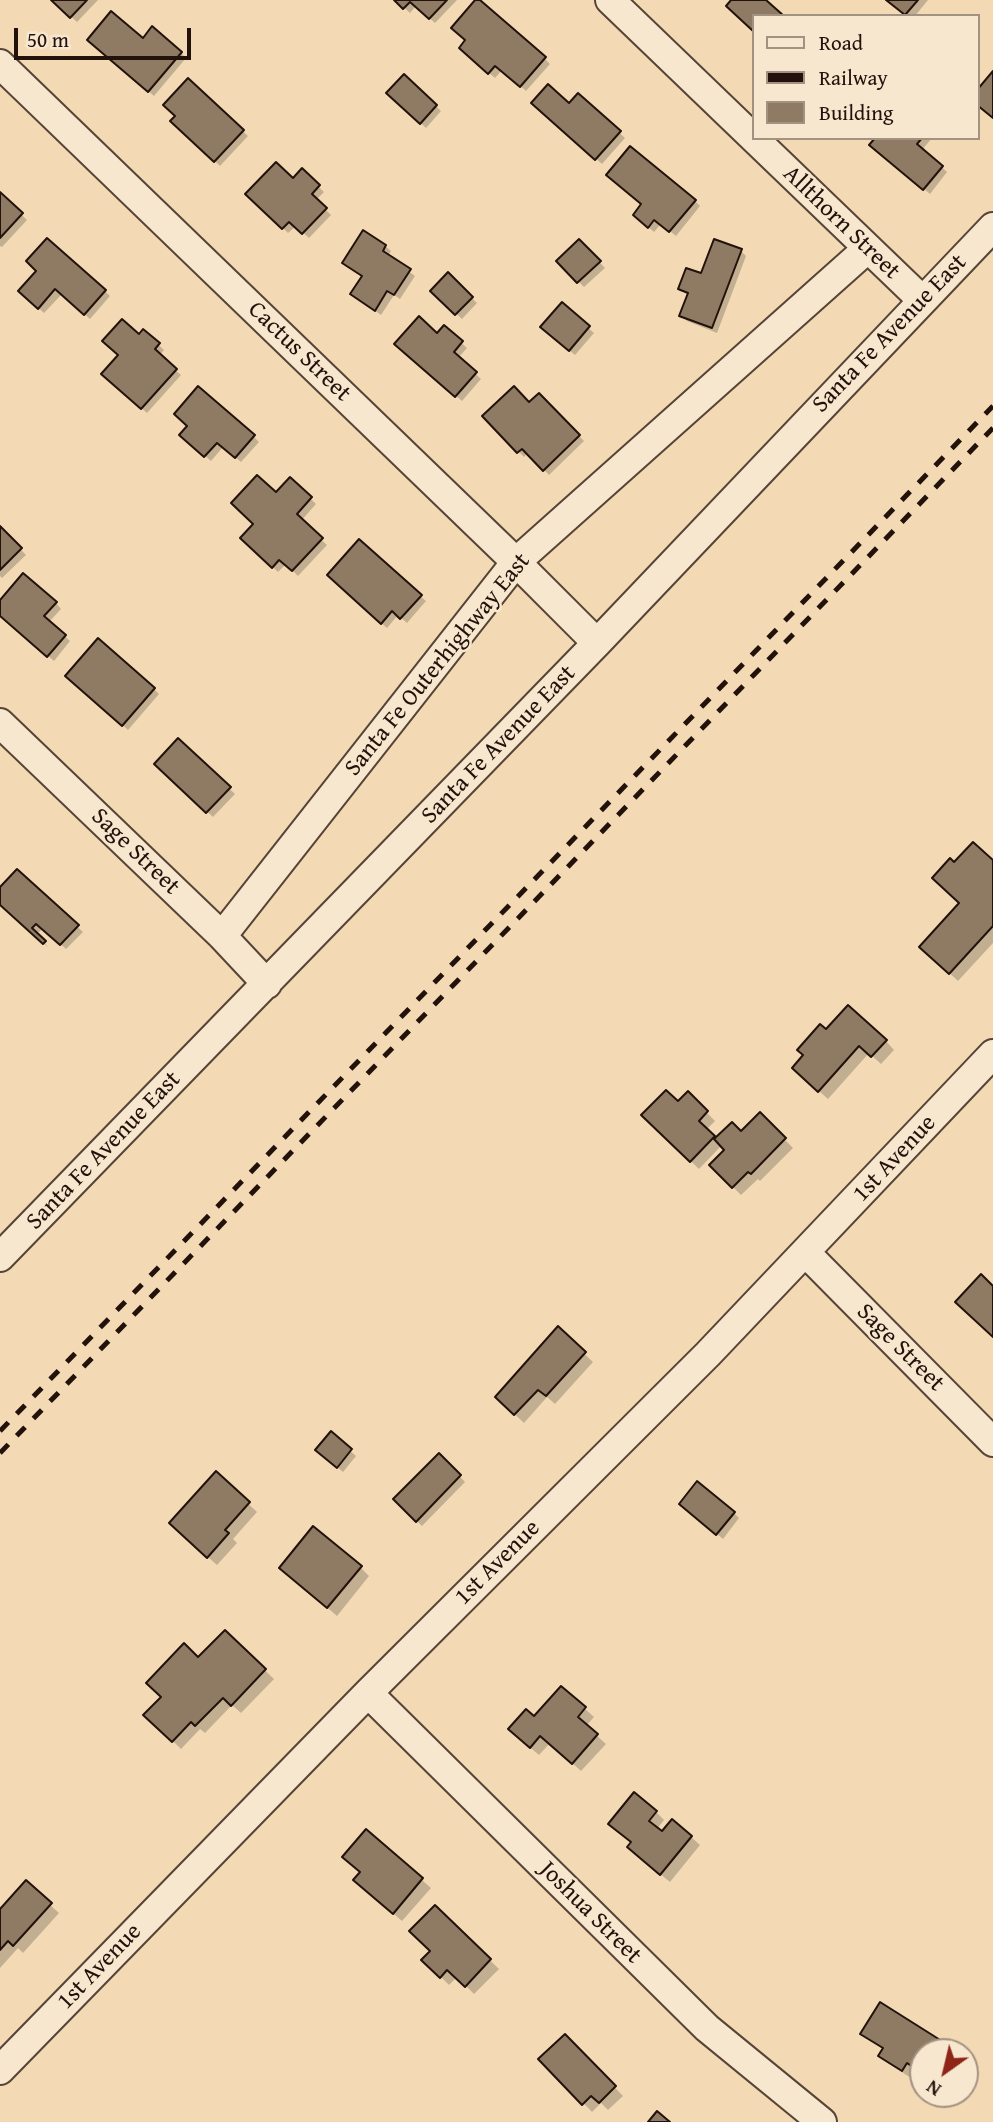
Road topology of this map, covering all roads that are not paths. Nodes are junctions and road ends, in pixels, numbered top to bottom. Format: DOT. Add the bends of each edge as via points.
graph roads {
  1 [pos="610,0"];
  2 [pos="0,64"];
  3 [pos="752,138"];
  4 [pos="754,140"];
  5 [pos="993,228"];
  6 [pos="867,249"];
  7 [pos="922,300"];
  8 [pos="516,562"];
  9 [pos="597,643"];
  10 [pos="0,723"];
  11 [pos="222,936"];
  12 [pos="267,984"];
  13 [pos="993,1054"];
  14 [pos="806,1253"];
  15 [pos="0,1257"];
  16 [pos="993,1442"];
  17 [pos="368,1693"];
  18 [pos="0,2070"];
  19 [pos="822,2122"];
  1 -- 3 [label="street, Allthorn Street"];
  2 -- 8 [label="street, Cactus Street"];
  4 -- 6 [label="street, Allthorn Street"];
  5 -- 7 [label="street, Santa Fe Avenue East"];
  6 -- 7 [label="street, Allthorn Street"];
  6 -- 8 [label="street, Santa Fe Outerhighway East"];
  7 -- 9 [label="street, Santa Fe Avenue East"];
  8 -- 9 [label="street, Cactus Street"];
  8 -- 11 [label="street, Santa Fe Outerhighway East"];
  9 -- 12 [label="street, Santa Fe Avenue East"];
  10 -- 11 [label="street, Sage Street"];
  11 -- 12 [label="street, Sage Street"];
  12 -- 15 [label="street, Santa Fe Avenue East"];
  13 -- 14 [label="street, 1st Avenue"];
  14 -- 16 [label="street, Sage Street"];
  14 -- 17 [label="street, 1st Avenue"];
  17 -- 18 [label="street, 1st Avenue"];
  17 -- 19 [label="street, Joshua Street" via="706,2028"];
}
